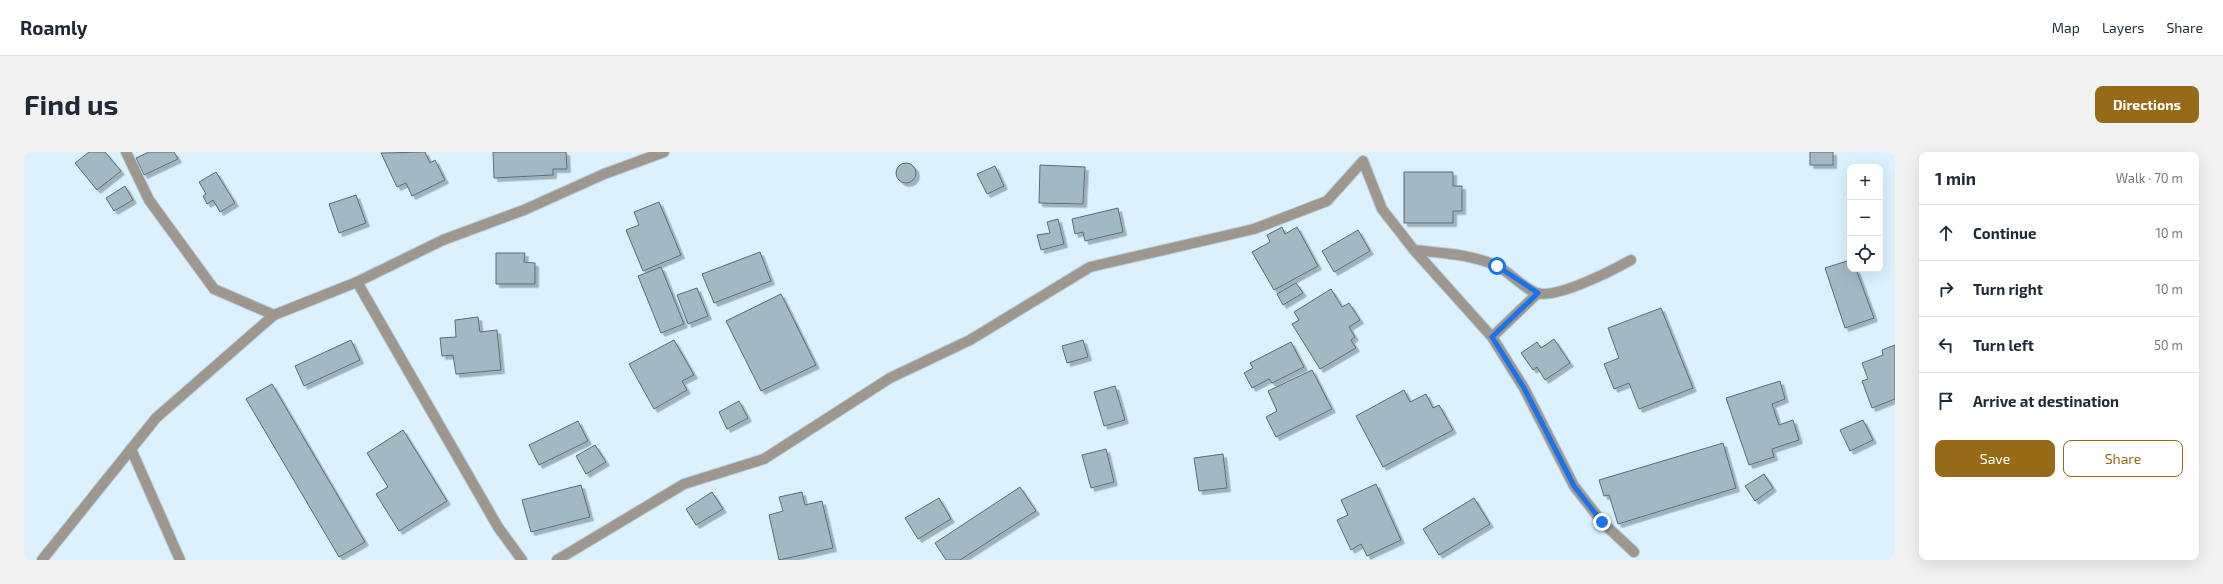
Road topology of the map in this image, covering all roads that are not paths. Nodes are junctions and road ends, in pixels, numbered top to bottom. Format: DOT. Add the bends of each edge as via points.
graph roads {
  1 [pos="126,152"];
  2 [pos="664,152"];
  3 [pos="1362,156"];
  4 [pos="1414,250"];
  5 [pos="1631,260"];
  6 [pos="357,282"];
  7 [pos="1538,293"];
  8 [pos="274,315"];
  9 [pos="1492,337"];
  10 [pos="131,449"];
  11 [pos="1634,552"];
  12 [pos="42,560"];
  13 [pos="180,560"];
  14 [pos="522,560"];
  15 [pos="557,560"];
  1 -- 8 [label="street" via="149,200 214,289"];
  2 -- 6 [label="street" via="604,174 524,210 443,240"];
  3 -- 4 [label="street" via="1382,209"];
  3 -- 15 [label="street" via="1327,201 1254,229 1090,267 970,340 890,378 764,459 684,484"];
  4 -- 7 [label="street" via="1460,255 1497,266"];
  4 -- 9 [label="street"];
  5 -- 7 [label="street" via="1594,280 1553,292"];
  6 -- 8 [label="street"];
  6 -- 14 [label="street" via="498,526"];
  7 -- 9 [label="street"];
  8 -- 10 [label="street" via="156,418"];
  9 -- 11 [label="street" via="1524,388 1574,486 1602,522"];
  10 -- 12 [label="street"];
  10 -- 13 [label="street"];
}
